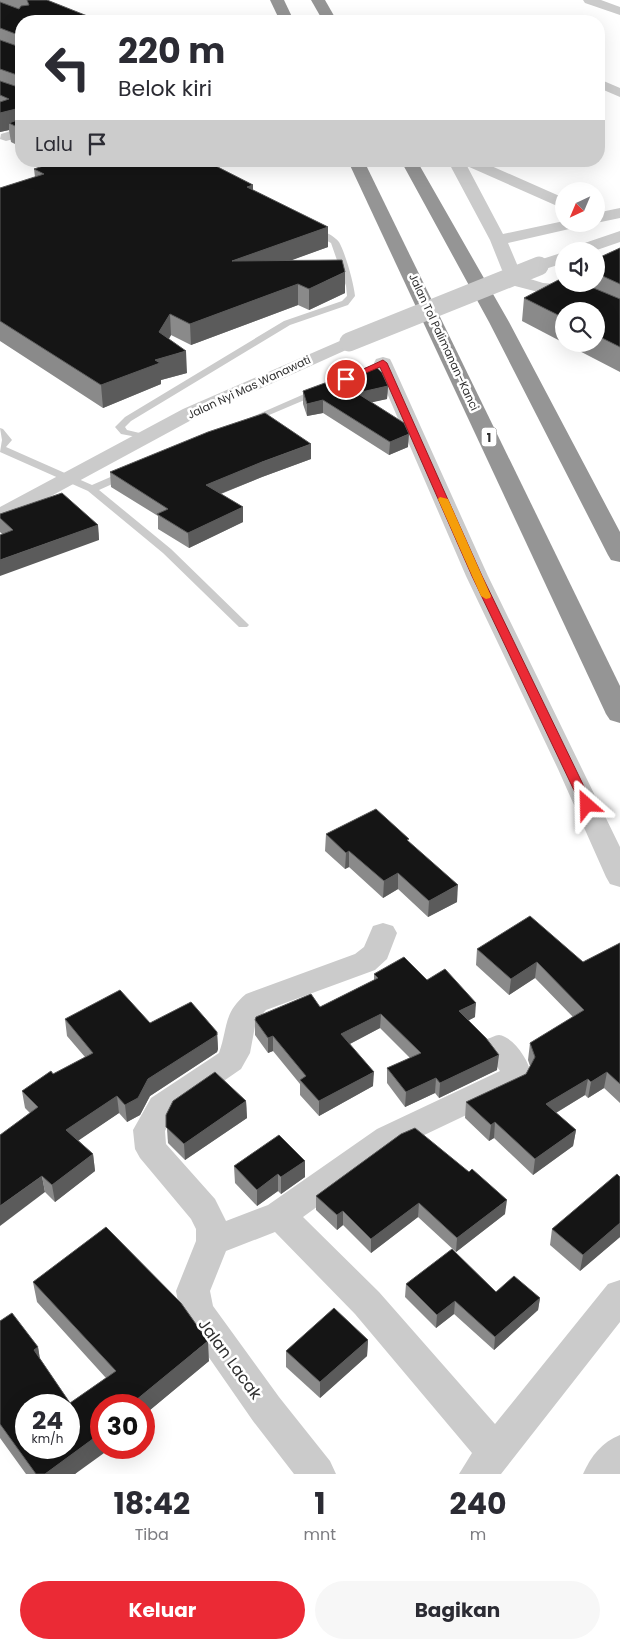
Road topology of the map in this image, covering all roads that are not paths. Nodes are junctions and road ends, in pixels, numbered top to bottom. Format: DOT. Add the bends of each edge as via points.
graph roads {
  1 [pos="277,0"];
  2 [pos="318,0"];
  3 [pos="589,0"];
  4 [pos="620,11"];
  5 [pos="284,15"];
  6 [pos="327,15"];
  7 [pos="605,86"];
  8 [pos="620,94"];
  9 [pos="605,98"];
  10 [pos="15,134"];
  11 [pos="6,137"];
  12 [pos="359,167"];
  13 [pos="412,167"];
  14 [pos="459,167"];
  15 [pos="480,167"];
  16 [pos="555,200"];
  17 [pos="620,213"];
  18 [pos="605,216"];
  19 [pos="304,225"];
  20 [pos="555,228"];
  21 [pos="620,236"];
  22 [pos="498,240"];
  23 [pos="604,242"];
  24 [pos="555,260"];
  25 [pos="555,287"];
  26 [pos="577,292"];
  27 [pos="620,317"];
  28 [pos="378,365"];
  29 [pos="328,386"];
  30 [pos="246,422"];
  31 [pos="0,431"];
  32 [pos="144,437"];
  33 [pos="0,448"];
  34 [pos="137,469"];
  35 [pos="70,480"];
  36 [pos="92,489"];
  37 [pos="0,515"];
  38 [pos="620,555"];
  39 [pos="243,625"];
  40 [pos="620,714"];
  41 [pos="620,877"];
  42 [pos="383,932"];
  43 [pos="498,1047"];
  44 [pos="280,1215"];
  45 [pos="213,1241"];
  46 [pos="620,1295"];
  47 [pos="620,1453"];
  48 [pos="486,1462"];
  49 [pos="317,1474"];
  50 [pos="602,1474"];
  1 -- 5 [label="highway"];
  2 -- 6 [label="highway"];
  3 -- 4 [label="street"];
  7 -- 8 [label="street"];
  8 -- 9 [label="street"];
  10 -- 11 [label="street"];
  12 -- 40 [label="highway, Jalan Tol Palimanan–Kanci / 1"];
  13 -- 38 [label="highway" via="499,322"];
  14 -- 22 [label="street"];
  15 -- 16 [label="street"];
  17 -- 18 [label="street"];
  19 -- 32 [label="lane" via="335,242 351,296 345,302 271,332 128,419 120,427 124,432"];
  20 -- 22 [label="street"];
  21 -- 23 [label="street"];
  22 -- 25 [label="street" via="511,270 521,282 542,288"];
  24 -- 32 [label="street, Jalan Nyi Mas Wanawati, bridge" via="349,342 263,379"];
  26 -- 27 [label="street"];
  28 -- 41 [label="street"];
  29 -- 30 [label="lane"];
  31 -- 33 [label="lane" via="7,440"];
  32 -- 35 [label="street, Jalan Nyi Mas Wanawati"];
  33 -- 35 [label="lane"];
  34 -- 36 [label="lane"];
  35 -- 36 [label="lane"];
  35 -- 37 [label="street, Jalan Nyi Mas Wanawati"];
  36 -- 39 [label="lane" via="167,551"];
  42 -- 45 [label="street" via="377,952 365,962 256,1002 248,1008 241,1016 236,1052 230,1061 162,1107 149,1130 151,1148 203,1209 213,1228"];
  43 -- 44 [label="street" via="515,1068 516,1074 512,1079 388,1138"];
  44 -- 45 [label="street"];
  44 -- 48 [label="street" via="367,1302"];
  45 -- 49 [label="street, Jalan Lacak" via="193,1291 197,1312"];
  46 -- 48 [label="street"];
  47 -- 50 [label="street"];
}
